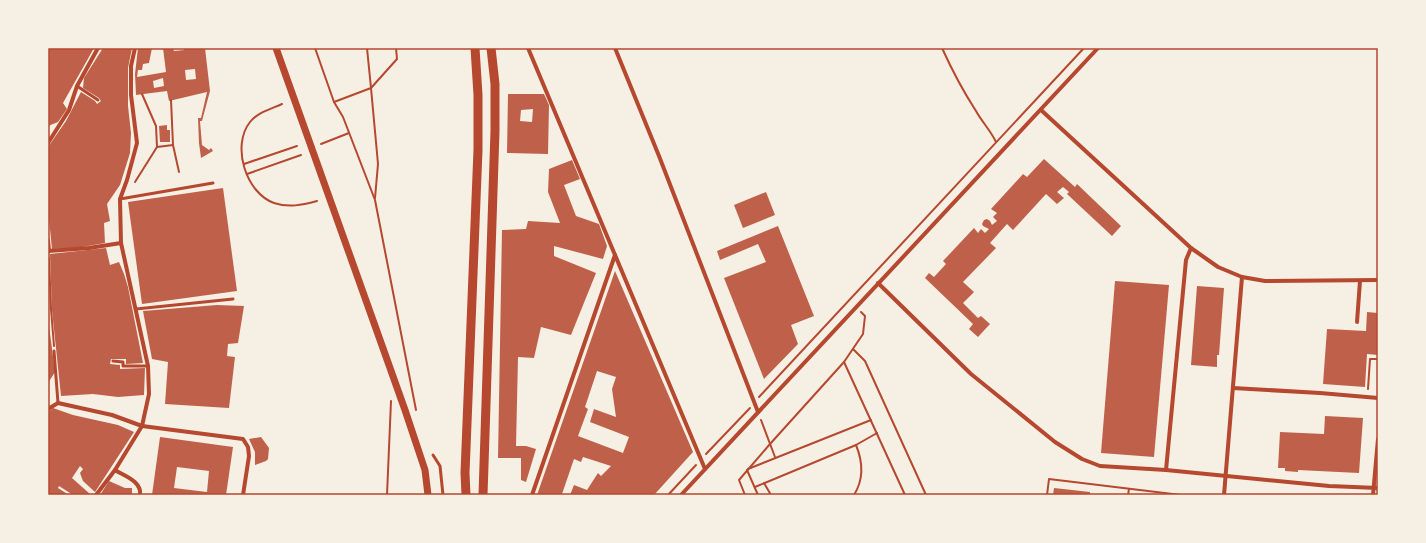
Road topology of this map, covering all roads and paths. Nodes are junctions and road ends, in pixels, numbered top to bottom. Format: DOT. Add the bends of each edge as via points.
graph roads {
  1 [pos="98,48"];
  2 [pos="135,48"];
  3 [pos="276,48"];
  4 [pos="315,48"];
  5 [pos="367,48"];
  6 [pos="396,48"];
  7 [pos="475,48"];
  8 [pos="528,48"];
  9 [pos="615,48"];
  10 [pos="942,48"];
  11 [pos="1084,48"];
  12 [pos="1098,48"];
  13 [pos="492,50"];
  14 [pos="78,86"];
  15 [pos="371,88"];
  16 [pos="142,94"];
  17 [pos="98,100"];
  18 [pos="171,100"];
  19 [pos="334,102"];
  20 [pos="282,104"];
  21 [pos="1041,110"];
  22 [pos="349,133"];
  23 [pos="996,142"];
  24 [pos="48,143"];
  25 [pos="321,144"];
  26 [pos="173,145"];
  27 [pos="297,146"];
  28 [pos="157,147"];
  29 [pos="1004,149"];
  30 [pos="301,155"];
  31 [pos="244,164"];
  32 [pos="179,172"];
  33 [pos="248,174"];
  34 [pos="213,183"];
  35 [pos="132,187"];
  36 [pos="120,199"];
  37 [pos="316,200"];
  38 [pos="375,200"];
  39 [pos="48,240"];
  40 [pos="121,243"];
  41 [pos="1191,248"];
  42 [pos="49,251"];
  43 [pos="615,254"];
  44 [pos="1242,277"];
  45 [pos="1378,280"];
  46 [pos="1360,281"];
  47 [pos="878,283"];
  48 [pos="233,298"];
  49 [pos="857,306"];
  50 [pos="136,309"];
  51 [pos="1357,322"];
  52 [pos="853,349"];
  53 [pos="54,351"];
  54 [pos="1378,359"];
  55 [pos="113,361"];
  56 [pos="844,362"];
  57 [pos="148,366"];
  58 [pos="1233,388"];
  59 [pos="1368,397"];
  60 [pos="1378,398"];
  61 [pos="391,401"];
  62 [pos="58,403"];
  63 [pos="754,403"];
  64 [pos="48,409"];
  65 [pos="416,410"];
  66 [pos="758,412"];
  67 [pos="871,420"];
  68 [pos="142,426"];
  69 [pos="877,433"];
  70 [pos="1378,439"];
  71 [pos="770,444"];
  72 [pos="856,444"];
  73 [pos="433,455"];
  74 [pos="775,457"];
  75 [pos="701,460"];
  76 [pos="705,469"];
  77 [pos="115,470"];
  78 [pos="747,470"];
  79 [pos="1166,470"];
  80 [pos="1226,477"];
  81 [pos="764,483"];
  82 [pos="755,487"];
  83 [pos="1376,488"];
  84 [pos="1129,489"];
  85 [pos="96,495"];
  86 [pos="140,495"];
  87 [pos="243,495"];
  88 [pos="388,495"];
  89 [pos="428,495"];
  90 [pos="443,495"];
  91 [pos="466,495"];
  92 [pos="483,495"];
  93 [pos="532,495"];
  94 [pos="668,495"];
  95 [pos="681,495"];
  96 [pos="745,495"];
  97 [pos="758,495"];
  98 [pos="771,495"];
  99 [pos="854,495"];
  100 [pos="905,495"];
  101 [pos="926,495"];
  102 [pos="1047,495"];
  103 [pos="1128,495"];
  104 [pos="1181,495"];
  105 [pos="1224,495"];
  106 [pos="1373,495"];
  1 -- 14 [label="street"];
  2 -- 36 [label="street" via="131,66 130,96 137,143"];
  3 -- 89 [label="street" via="405,410 425,470"];
  4 -- 19 [label="path"];
  5 -- 15 [label="path"];
  6 -- 15 [label="path" via="397,59"];
  7 -- 91 [label="main road" via="478,150"];
  8 -- 43 [label="street"];
  9 -- 63 [label="street"];
  10 -- 23 [label="path" via="976,113 992,132"];
  11 -- 23 [label="path"];
  12 -- 21 [label="street"];
  13 -- 92 [label="main road" via="495,131"];
  14 -- 17 [label="lane"];
  14 -- 24 [label="street" via="70,110"];
  15 -- 19 [label="path"];
  15 -- 38 [label="path" via="378,164"];
  16 -- 28 [label="path" via="156,126"];
  18 -- 26 [label="path"];
  19 -- 22 [label="path"];
  20 -- 31 [label="path" via="260,113 250,122 244,132"];
  21 -- 29 [label="street"];
  21 -- 41 [label="street"];
  22 -- 25 [label="path"];
  22 -- 38 [label="path"];
  23 -- 29 [label="path"];
  23 -- 63 [label="path"];
  26 -- 28 [label="path"];
  26 -- 32 [label="path"];
  27 -- 31 [label="path"];
  28 -- 35 [label="path"];
  29 -- 47 [label="street"];
  30 -- 33 [label="path"];
  31 -- 33 [label="path"];
  33 -- 37 [label="path" via="257,191 274,203 296,206"];
  34 -- 36 [label="lane"];
  36 -- 40 [label="street"];
  38 -- 65 [label="path"];
  39 -- 42 [label="street"];
  40 -- 42 [label="street"];
  40 -- 50 [label="street"];
  41 -- 44 [label="street" via="1218,267"];
  41 -- 79 [label="street" via="1186,260"];
  42 -- 53 [label="path"];
  43 -- 75 [label="street"];
  43 -- 93 [label="street"];
  44 -- 46 [label="street" via="1265,281"];
  44 -- 58 [label="street"];
  45 -- 46 [label="street"];
  46 -- 51 [label="street"];
  47 -- 49 [label="street"];
  47 -- 79 [label="street" via="971,374 1055,442 1082,459 1100,466"];
  48 -- 50 [label="lane"];
  49 -- 52 [label="path" via="865,316 863,334"];
  49 -- 66 [label="street"];
  50 -- 57 [label="street"];
  52 -- 56 [label="path"];
  52 -- 101 [label="path" via="865,361"];
  53 -- 62 [label="lane"];
  54 -- 59 [label="path" via="1370,358"];
  55 -- 57 [label="lane" via="123,362 123,366"];
  56 -- 67 [label="path"];
  56 -- 71 [label="path"];
  57 -- 68 [label="street" via="149,394"];
  58 -- 59 [label="street"];
  58 -- 80 [label="street"];
  59 -- 60 [label="street"];
  61 -- 88 [label="path"];
  62 -- 64 [label="street"];
  62 -- 68 [label="street" via="112,415"];
  63 -- 66 [label="street"];
  63 -- 75 [label="path"];
  66 -- 71 [label="path"];
  66 -- 76 [label="street"];
  67 -- 69 [label="path"];
  67 -- 74 [label="path"];
  68 -- 77 [label="street"];
  68 -- 87 [label="street" via="244,439 249,456"];
  69 -- 72 [label="path"];
  69 -- 100 [label="path"];
  70 -- 83 [label="street"];
  71 -- 74 [label="path"];
  71 -- 78 [label="path"];
  72 -- 81 [label="path"];
  72 -- 99 [label="path" via="862,471 859,487"];
  73 -- 90 [label="lane" via="440,466"];
  74 -- 78 [label="path"];
  75 -- 76 [label="street"];
  75 -- 94 [label="path"];
  76 -- 95 [label="street"];
  77 -- 85 [label="street"];
  77 -- 86 [label="street" via="136,482 141,491"];
  78 -- 82 [label="path"];
  78 -- 96 [label="path" via="739,480"];
  79 -- 80 [label="street"];
  80 -- 83 [label="street"];
  80 -- 105 [label="street"];
  81 -- 82 [label="path"];
  81 -- 98 [label="path"];
  82 -- 97 [label="path"];
  83 -- 106 [label="street"];
  84 -- 102 [label="path" via="1049,479"];
  84 -- 103 [label="path"];
  84 -- 104 [label="path"];
}
